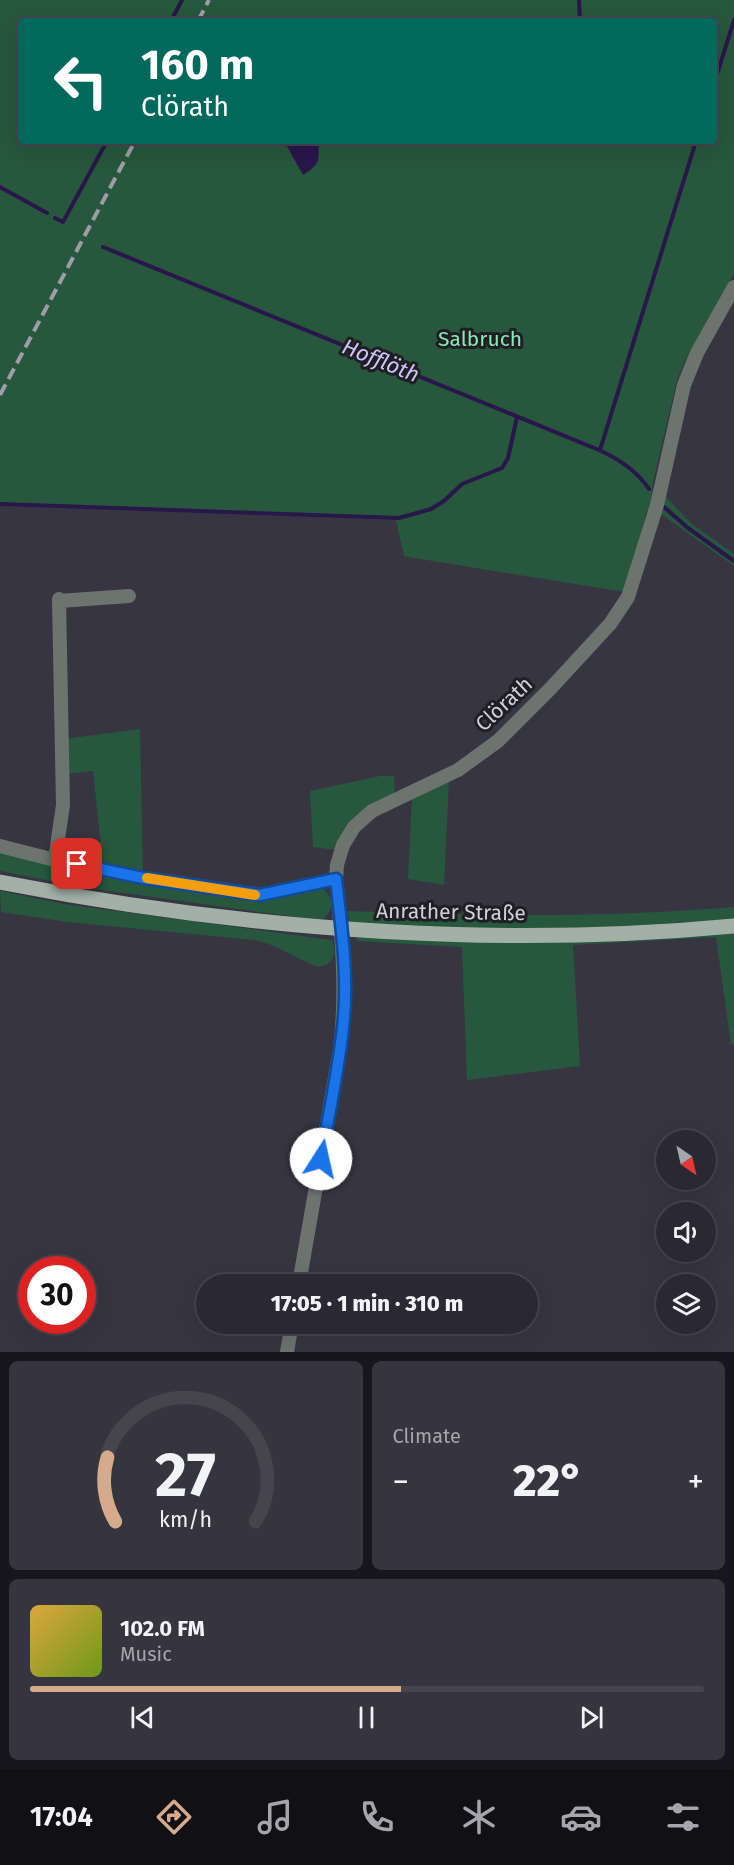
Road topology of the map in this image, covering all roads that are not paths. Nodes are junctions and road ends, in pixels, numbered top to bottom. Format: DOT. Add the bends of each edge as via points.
graph roads {
  1 [pos="734,287"];
  2 [pos="129,596"];
  3 [pos="0,846"];
  4 [pos="55,860"];
  5 [pos="336,879"];
  6 [pos="0,882"];
  7 [pos="734,926"];
  8 [pos="340,930"];
  9 [pos="300,1274"];
  10 [pos="290,1334"];
  11 [pos="287,1352"];
  1 -- 5 [label="street, Clörath" via="697,352 684,385 655,509 628,597 610,624 498,741 458,770 372,810 354,827 344,845"];
  2 -- 4 [label="street" via="59,600 63,804"];
  3 -- 4 [label="street"];
  4 -- 5 [label="street" via="260,895"];
  5 -- 8 [label="street, Clörath"];
  6 -- 8 [label="main road, Anrather Straße" via="96,900"];
  7 -- 8 [label="main road, Anrather Straße" via="473,935"];
  8 -- 9 [label="street, Clörath" via="345,983 340,1049"];
  10 -- 11 [label="street"];
}
